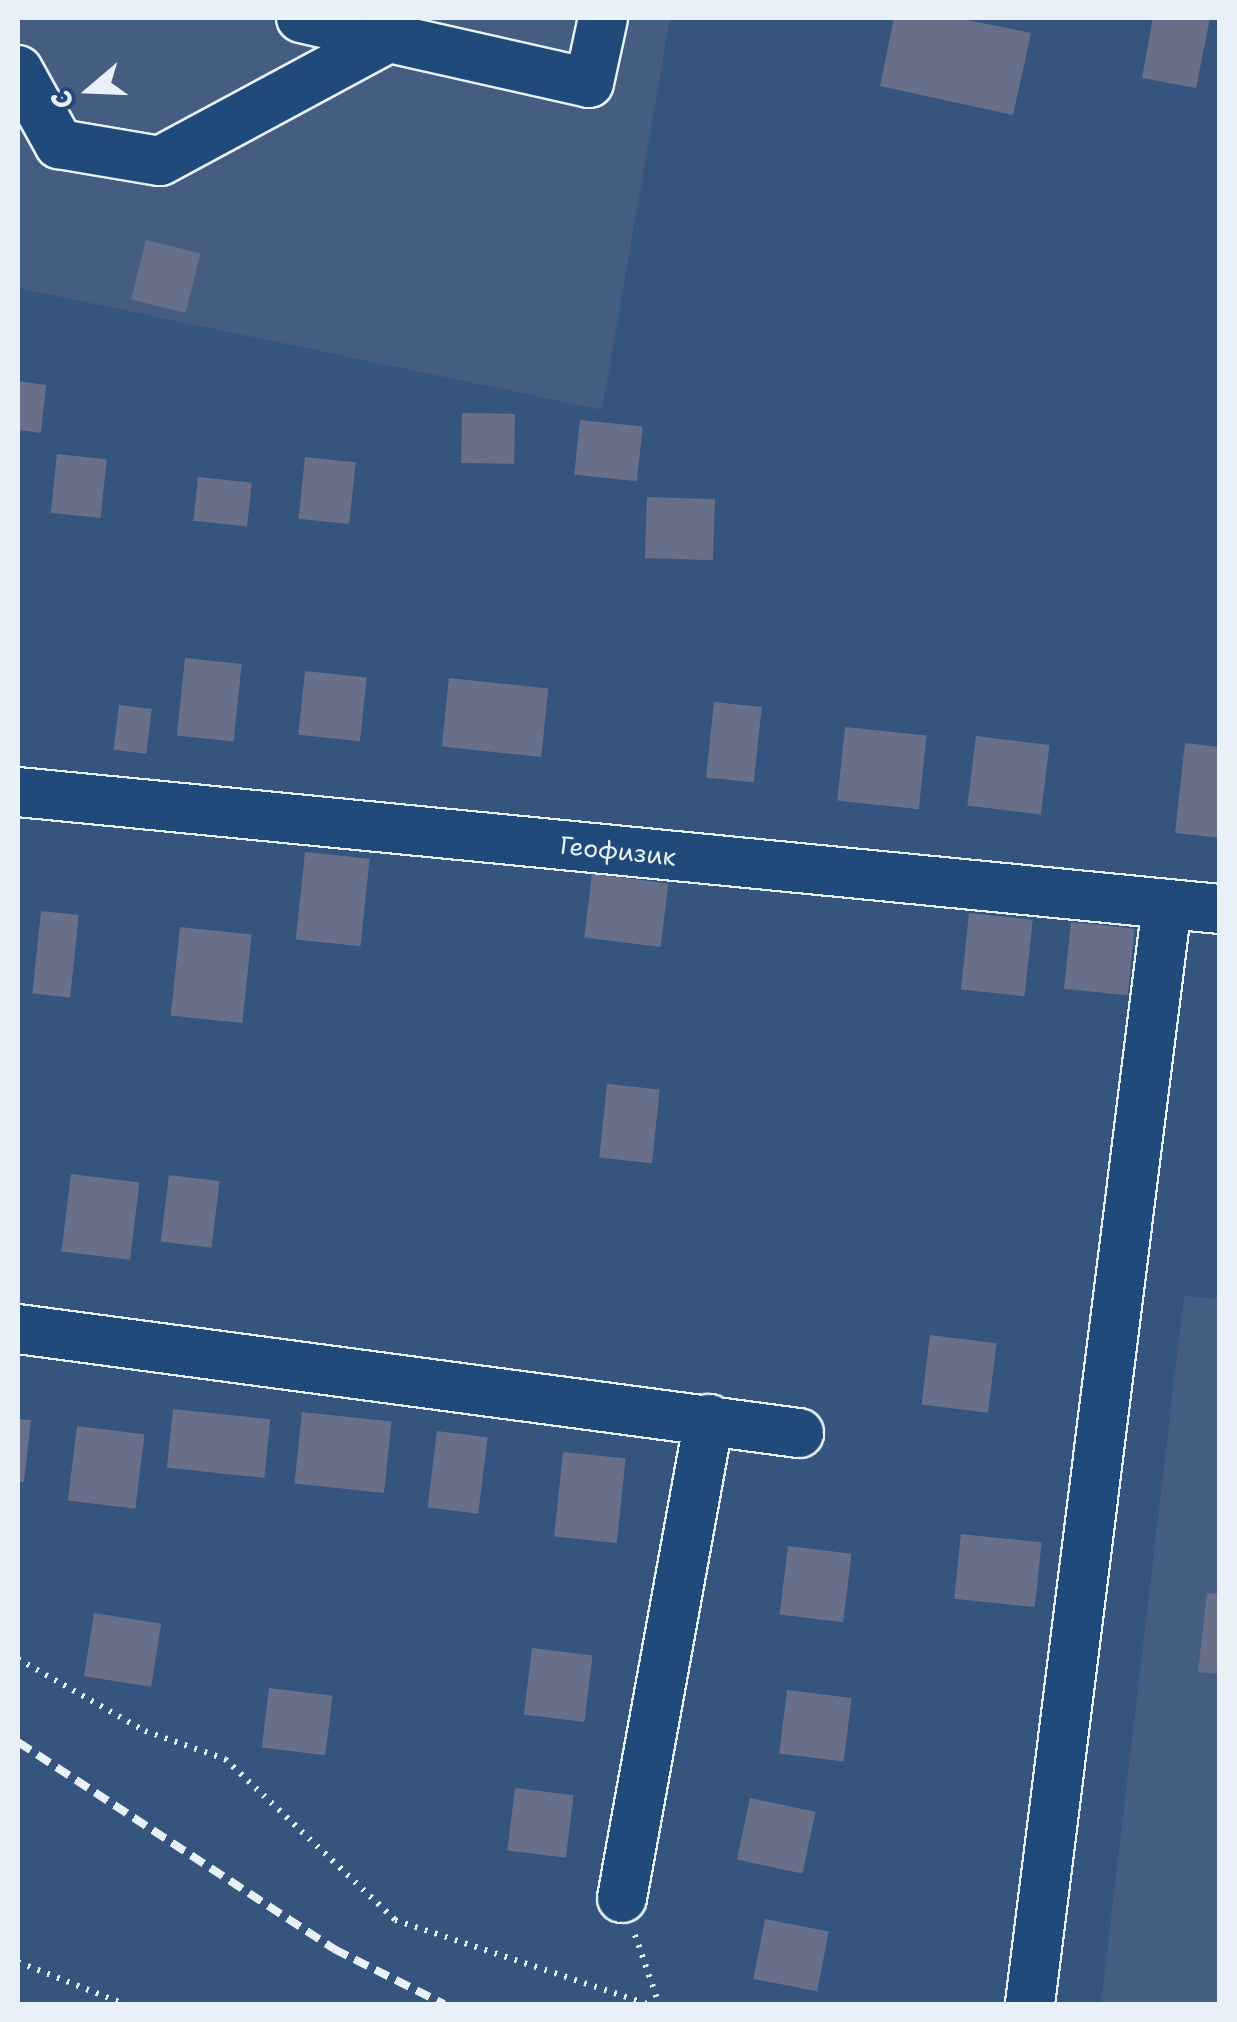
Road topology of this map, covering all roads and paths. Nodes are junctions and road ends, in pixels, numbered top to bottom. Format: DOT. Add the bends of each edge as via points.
graph roads {
  1 [pos="301,18"];
  2 [pos="603,18"];
  3 [pos="390,28"];
  4 [pos="18,70"];
  5 [pos="18,792"];
  6 [pos="1167,904"];
  7 [pos="1220,909"];
  8 [pos="18,1329"];
  9 [pos="709,1419"];
  10 [pos="799,1433"];
  11 [pos="18,1659"];
  12 [pos="622,1898"];
  13 [pos="18,1962"];
  14 [pos="124,2004"];
  15 [pos="648,2004"];
  16 [pos="660,2004"];
  17 [pos="1030,2004"];
  1 -- 3 [label="street"];
  2 -- 3 [label="street" via="589,83"];
  3 -- 4 [label="street" via="160,161 59,144"];
  5 -- 6 [label="street, Геофизик"];
  6 -- 7 [label="street, Геофизик"];
  6 -- 17 [label="street"];
  8 -- 9 [label="street"];
  9 -- 10 [label="street"];
  9 -- 12 [label="street"];
  11 -- 15 [label="path" via="145,1731 226,1758 396,1920"];
  12 -- 16 [label="path"];
  13 -- 14 [label="path"];
}
